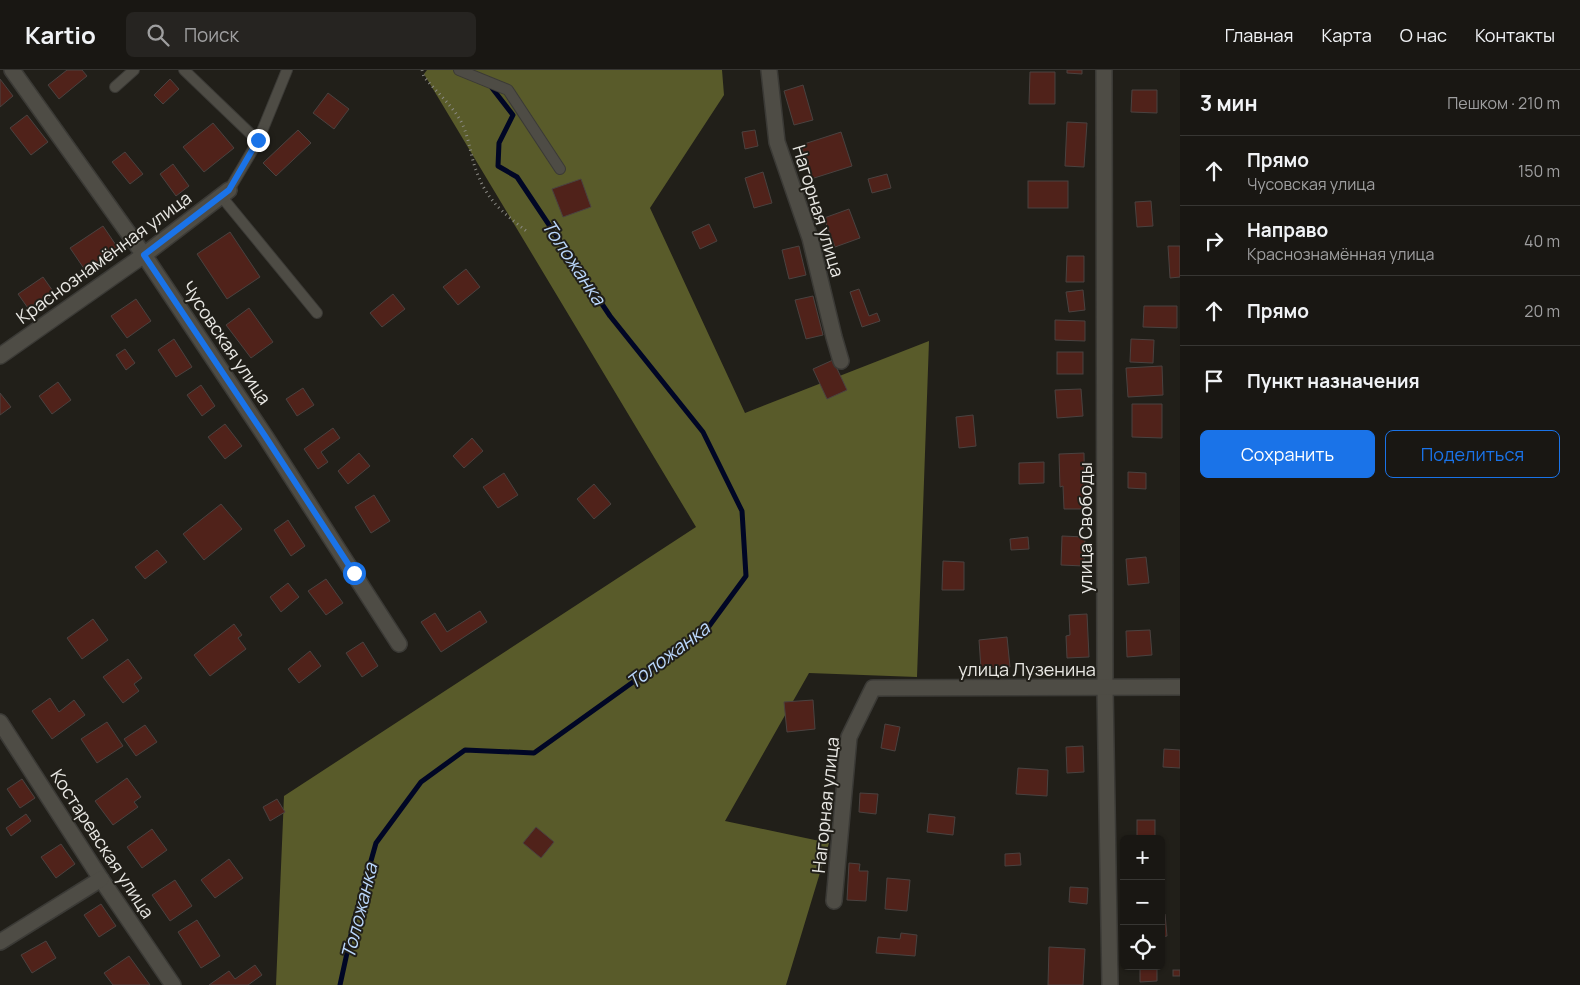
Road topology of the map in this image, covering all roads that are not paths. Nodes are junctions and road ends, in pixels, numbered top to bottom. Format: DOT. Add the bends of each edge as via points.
graph roads {
  1 [pos="12,70"];
  2 [pos="134,70"];
  3 [pos="184,70"];
  4 [pos="287,70"];
  5 [pos="459,70"];
  6 [pos="769,70"];
  7 [pos="1104,70"];
  8 [pos="115,87"];
  9 [pos="258,140"];
  10 [pos="560,168"];
  11 [pos="225,193"];
  12 [pos="144,255"];
  13 [pos="317,313"];
  14 [pos="0,356"];
  15 [pos="841,361"];
  16 [pos="399,644"];
  17 [pos="1180,687"];
  18 [pos="873,688"];
  19 [pos="1106,689"];
  20 [pos="0,722"];
  21 [pos="101,879"];
  22 [pos="834,901"];
  23 [pos="0,942"];
  24 [pos="173,985"];
  25 [pos="1110,985"];
  1 -- 12 [label="street, Чусовская улица"];
  2 -- 8 [label="lane"];
  3 -- 9 [label="lane"];
  4 -- 9 [label="lane"];
  5 -- 10 [label="lane" via="508,90"];
  6 -- 15 [label="street, Нагорная улица" via="777,142 810,238"];
  7 -- 19 [label="street, улица Свободы"];
  9 -- 11 [label="lane"];
  11 -- 12 [label="street, Краснознамённая улица"];
  11 -- 13 [label="lane"];
  12 -- 14 [label="street, Краснознамённая улица"];
  12 -- 16 [label="street, Чусовская улица"];
  17 -- 19 [label="street, улица Лузенина"];
  18 -- 19 [label="street, улица Лузенина"];
  18 -- 22 [label="street, Нагорная улица" via="850,736"];
  19 -- 25 [label="street, улица Свободы"];
  20 -- 21 [label="street, Костаревская улица"];
  21 -- 23 [label="street"];
  21 -- 24 [label="street, Костаревская улица"];
}
